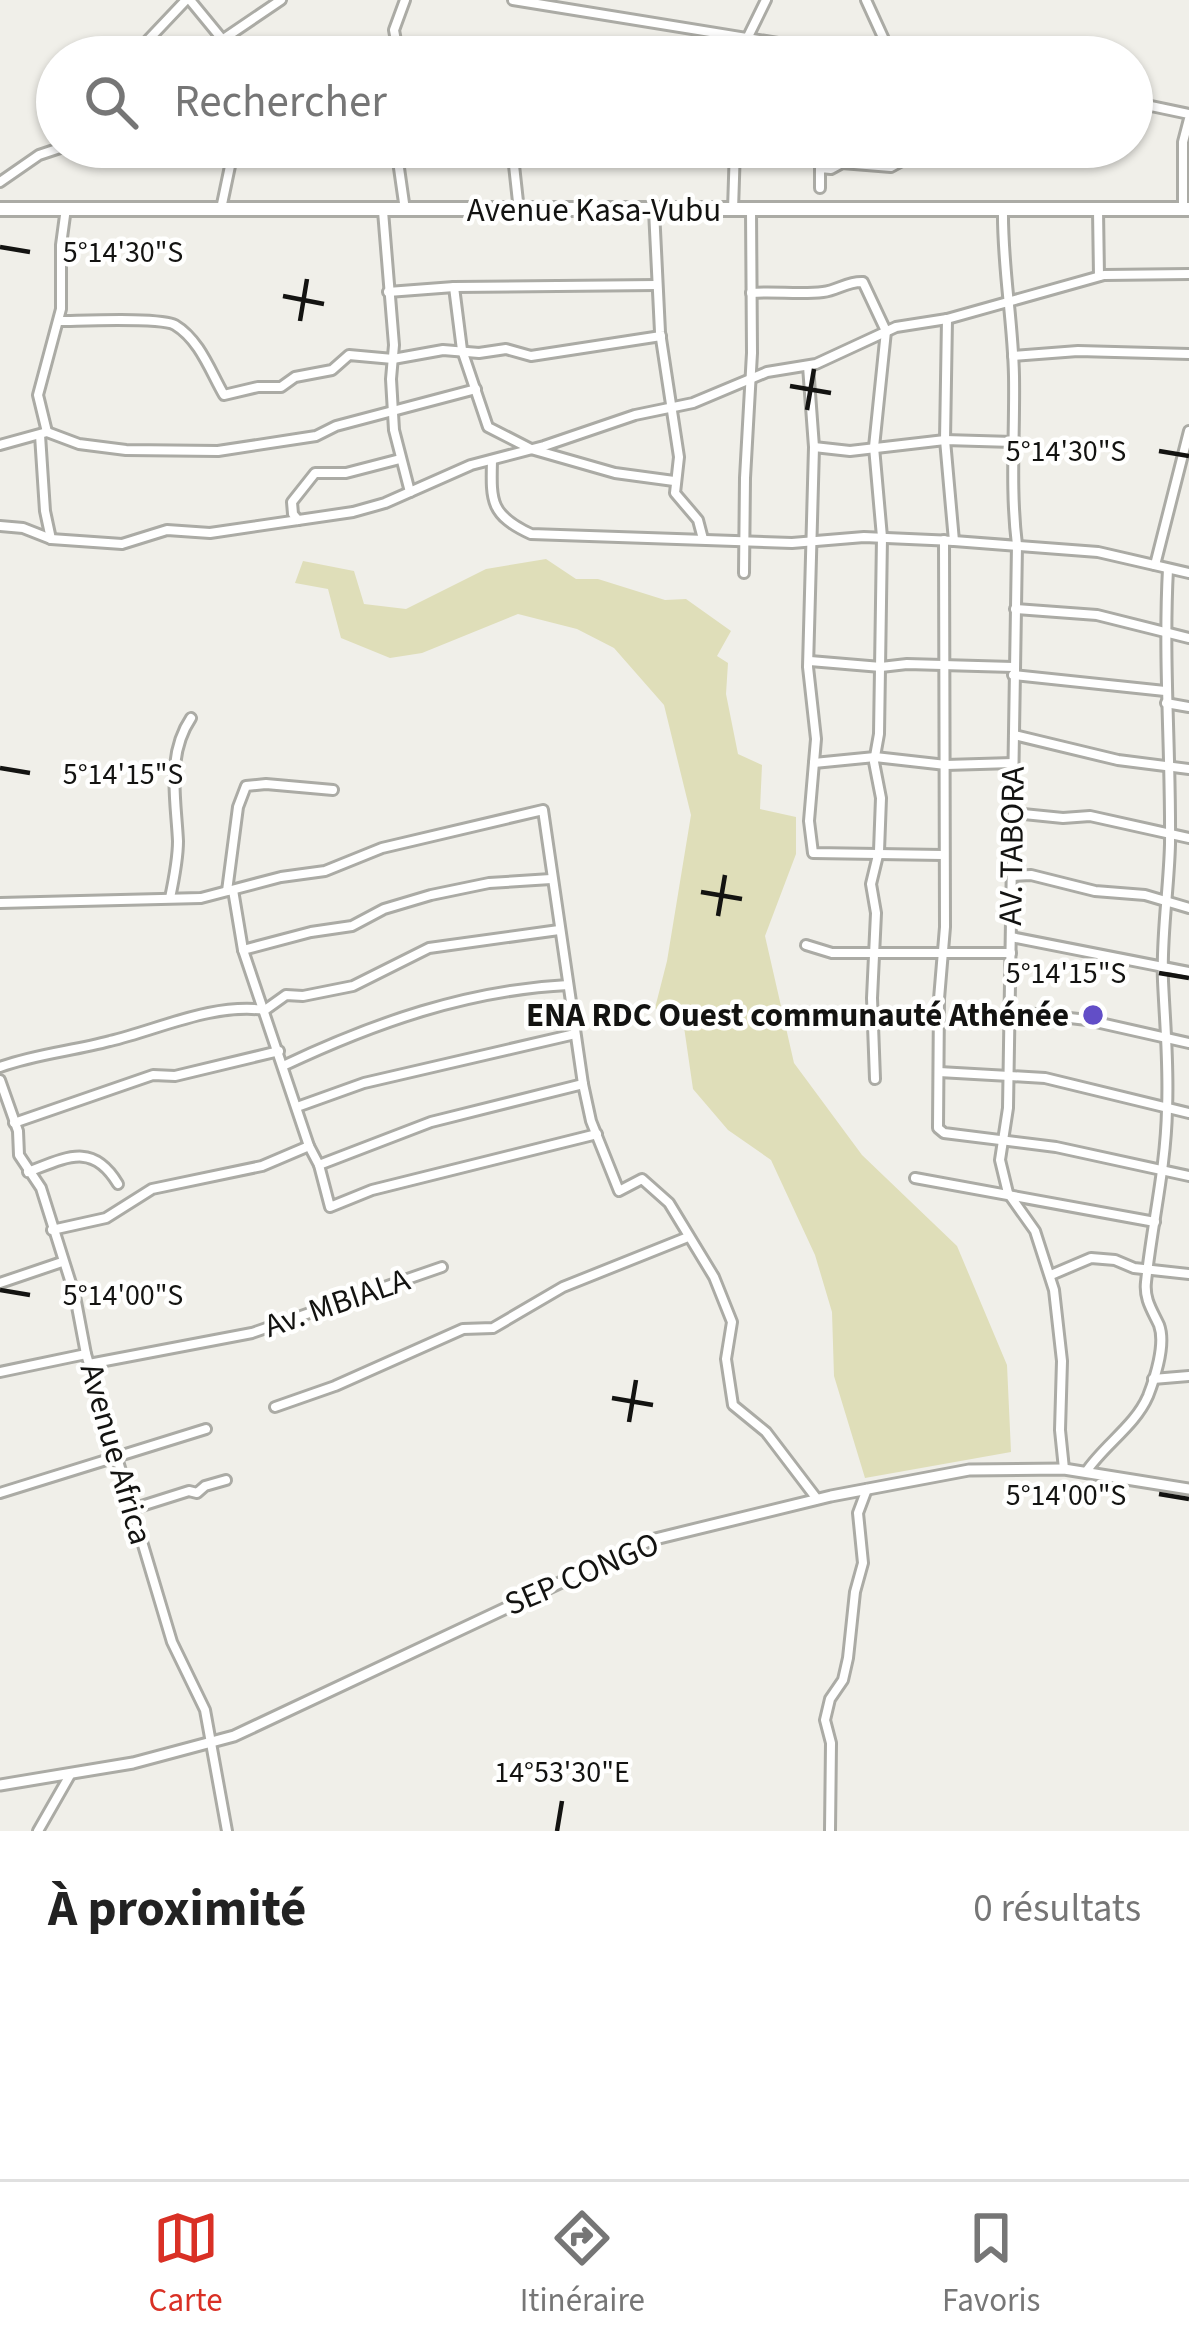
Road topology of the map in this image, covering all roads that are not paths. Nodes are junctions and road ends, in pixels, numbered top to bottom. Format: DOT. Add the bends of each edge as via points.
graph roads {
  1 [pos="188,0"];
  2 [pos="281,0"];
  3 [pos="405,0"];
  4 [pos="513,0"];
  5 [pos="766,0"];
  6 [pos="866,0"];
  7 [pos="547,3"];
  8 [pos="153,36"];
  9 [pos="219,36"];
  10 [pos="227,36"];
  11 [pos="395,36"];
  12 [pos="736,36"];
  13 [pos="748,36"];
  14 [pos="882,36"];
  15 [pos="1153,107"];
  16 [pos="1189,116"];
  17 [pos="36,157"];
  18 [pos="230,168"];
  19 [pos="399,168"];
  20 [pos="514,168"];
  21 [pos="735,168"];
  22 [pos="820,168"];
  23 [pos="0,182"];
  24 [pos="820,188"];
  25 [pos="66,208"];
  26 [pos="1003,208"];
  27 [pos="0,209"];
  28 [pos="221,209"];
  29 [pos="1186,209"];
  30 [pos="654,210"];
  31 [pos="734,210"];
  32 [pos="751,210"];
  33 [pos="1098,210"];
  34 [pos="383,211"];
  35 [pos="405,211"];
  36 [pos="519,211"];
  37 [pos="1189,274"];
  38 [pos="1099,276"];
  39 [pos="657,285"];
  40 [pos="454,287"];
  41 [pos="388,292"];
  42 [pos="751,292"];
  43 [pos="1010,302"];
  44 [pos="947,320"];
  45 [pos="59,321"];
  46 [pos="886,331"];
  47 [pos="661,337"];
  48 [pos="462,350"];
  49 [pos="1189,354"];
  50 [pos="1013,356"];
  51 [pos="393,359"];
  52 [pos="808,366"];
  53 [pos="752,378"];
  54 [pos="476,389"];
  55 [pos="671,407"];
  56 [pos="394,413"];
  57 [pos="1189,431"];
  58 [pos="43,434"];
  59 [pos="945,440"];
  60 [pos="1012,442"];
  61 [pos="0,445"];
  62 [pos="814,447"];
  63 [pos="874,447"];
  64 [pos="530,449"];
  65 [pos="400,459"];
  66 [pos="492,460"];
  67 [pos="674,481"];
  68 [pos="410,492"];
  69 [pos="298,520"];
  70 [pos="1,526"];
  71 [pos="882,537"];
  72 [pos="51,539"];
  73 [pos="703,539"];
  74 [pos="744,540"];
  75 [pos="949,541"];
  76 [pos="812,542"];
  77 [pos="1017,544"];
  78 [pos="1155,565"];
  79 [pos="1168,569"];
  80 [pos="744,573"];
  81 [pos="1189,573"];
  82 [pos="1016,609"];
  83 [pos="1164,634"];
  84 [pos="1189,638"];
  85 [pos="810,661"];
  86 [pos="945,665"];
  87 [pos="881,668"];
  88 [pos="1013,671"];
  89 [pos="1165,691"];
  90 [pos="1166,703"];
  91 [pos="1189,706"];
  92 [pos="191,718"];
  93 [pos="1014,735"];
  94 [pos="875,757"];
  95 [pos="814,763"];
  96 [pos="1013,763"];
  97 [pos="946,765"];
  98 [pos="1168,766"];
  99 [pos="1189,769"];
  100 [pos="332,790"];
  101 [pos="1013,813"];
  102 [pos="1169,835"];
  103 [pos="1189,838"];
  104 [pos="943,855"];
  105 [pos="878,856"];
  106 [pos="1012,875"];
  107 [pos="551,879"];
  108 [pos="230,891"];
  109 [pos="170,898"];
  110 [pos="1167,899"];
  111 [pos="0,903"];
  112 [pos="1189,908"];
  113 [pos="559,930"];
  114 [pos="1011,937"];
  115 [pos="806,944"];
  116 [pos="243,950"];
  117 [pos="874,953"];
  118 [pos="1011,953"];
  119 [pos="943,954"];
  120 [pos="1163,966"];
  121 [pos="1189,972"];
  122 [pos="568,985"];
  123 [pos="258,989"];
  124 [pos="286,995"];
  125 [pos="265,1010"];
  126 [pos="1010,1011"];
  127 [pos="575,1034"];
  128 [pos="1167,1040"];
  129 [pos="1189,1043"];
  130 [pos="279,1051"];
  131 [pos="284,1066"];
  132 [pos="0,1067"];
  133 [pos="939,1072"];
  134 [pos="1009,1077"];
  135 [pos="875,1079"];
  136 [pos="0,1082"];
  137 [pos="583,1084"];
  138 [pos="297,1107"];
  139 [pos="1168,1111"];
  140 [pos="1189,1113"];
  141 [pos="14,1123"];
  142 [pos="597,1134"];
  143 [pos="1004,1141"];
  144 [pos="309,1146"];
  145 [pos="319,1165"];
  146 [pos="1163,1169"];
  147 [pos="28,1172"];
  148 [pos="1189,1176"];
  149 [pos="915,1178"];
  150 [pos="118,1184"];
  151 [pos="1008,1193"];
  152 [pos="1155,1222"];
  153 [pos="52,1229"];
  154 [pos="688,1237"];
  155 [pos="62,1262"];
  156 [pos="442,1267"];
  157 [pos="1148,1269"];
  158 [pos="1189,1274"];
  159 [pos="1051,1275"];
  160 [pos="0,1283"];
  161 [pos="87,1359"];
  162 [pos="0,1372"];
  163 [pos="1189,1376"];
  164 [pos="1153,1379"];
  165 [pos="275,1407"];
  166 [pos="206,1429"];
  167 [pos="117,1455"];
  168 [pos="1064,1469"];
  169 [pos="1086,1472"];
  170 [pos="226,1480"];
  171 [pos="867,1489"];
  172 [pos="1189,1489"];
  173 [pos="0,1493"];
  174 [pos="817,1499"];
  175 [pos="132,1509"];
  176 [pos="210,1745"];
  177 [pos="70,1775"];
  178 [pos="0,1785"];
  179 [pos="38,1831"];
  180 [pos="227,1831"];
  181 [pos="830,1831"];
  1 -- 8 [label="street"];
  1 -- 9 [label="street"];
  2 -- 10 [label="street"];
  3 -- 11 [label="street"];
  4 -- 7 [label="street"];
  5 -- 13 [label="street"];
  6 -- 14 [label="street"];
  7 -- 12 [label="street"];
  15 -- 16 [label="street"];
  16 -- 29 [label="street"];
  17 -- 23 [label="street"];
  18 -- 28 [label="street"];
  19 -- 35 [label="street"];
  20 -- 36 [label="street"];
  21 -- 31 [label="street"];
  22 -- 24 [label="street"];
  25 -- 27 [label="highway, Avenue Kasa-Vubu"];
  25 -- 28 [label="highway, Avenue Kasa-Vubu"];
  25 -- 45 [label="street"];
  26 -- 32 [label="highway, Avenue Kasa-Vubu"];
  26 -- 33 [label="highway, Avenue Kasa-Vubu"];
  26 -- 43 [label="street, AV. TABORA"];
  28 -- 34 [label="highway, Avenue Kasa-Vubu"];
  29 -- 33 [label="highway, Avenue Kasa-Vubu"];
  30 -- 31 [label="highway, Avenue Kasa-Vubu"];
  30 -- 36 [label="highway, Avenue Kasa-Vubu"];
  30 -- 39 [label="street"];
  31 -- 32 [label="highway, Avenue Kasa-Vubu"];
  32 -- 42 [label="street"];
  33 -- 38 [label="street"];
  34 -- 35 [label="highway, Avenue Kasa-Vubu"];
  34 -- 41 [label="street"];
  35 -- 36 [label="highway, Avenue Kasa-Vubu"];
  37 -- 38 [label="street"];
  38 -- 43 [label="street"];
  39 -- 40 [label="street"];
  39 -- 47 [label="street"];
  40 -- 41 [label="street"];
  40 -- 48 [label="street"];
  41 -- 51 [label="street"];
  42 -- 46 [label="street" via="819,292 863,282"];
  42 -- 53 [label="street"];
  43 -- 44 [label="street"];
  43 -- 50 [label="street, AV. TABORA"];
  44 -- 46 [label="street"];
  44 -- 59 [label="street"];
  45 -- 51 [label="street" via="176,326 212,367 224,395 281,387 295,376 332,370 349,355"];
  45 -- 58 [label="street" via="38,395"];
  46 -- 52 [label="street"];
  46 -- 63 [label="street"];
  47 -- 48 [label="street" via="531,356"];
  47 -- 55 [label="street"];
  48 -- 51 [label="street"];
  48 -- 54 [label="street"];
  49 -- 50 [label="street"];
  50 -- 60 [label="street, AV. TABORA"];
  51 -- 56 [label="street"];
  52 -- 53 [label="street"];
  52 -- 62 [label="street"];
  53 -- 55 [label="street"];
  53 -- 74 [label="street"];
  54 -- 56 [label="street"];
  54 -- 64 [label="street" via="488,427"];
  55 -- 64 [label="street"];
  55 -- 67 [label="street" via="680,468"];
  56 -- 58 [label="street" via="316,436 218,451 126,451"];
  56 -- 65 [label="street"];
  57 -- 78 [label="street"];
  58 -- 61 [label="street"];
  58 -- 72 [label="street"];
  59 -- 60 [label="street"];
  59 -- 63 [label="street"];
  59 -- 75 [label="street"];
  60 -- 77 [label="street, AV. TABORA"];
  62 -- 63 [label="street"];
  62 -- 76 [label="street"];
  63 -- 71 [label="street"];
  64 -- 66 [label="street"];
  64 -- 67 [label="street"];
  65 -- 68 [label="street"];
  65 -- 69 [label="street" via="315,473 292,502"];
  66 -- 68 [label="street"];
  66 -- 73 [label="street" via="496,511 524,531"];
  67 -- 73 [label="street"];
  68 -- 69 [label="street"];
  69 -- 72 [label="street" via="200,534 167,530 122,544"];
  70 -- 72 [label="street"];
  71 -- 75 [label="street"];
  71 -- 76 [label="street"];
  71 -- 87 [label="street"];
  73 -- 74 [label="street"];
  74 -- 76 [label="street"];
  74 -- 80 [label="street"];
  75 -- 77 [label="street"];
  75 -- 86 [label="street"];
  76 -- 85 [label="street"];
  77 -- 78 [label="street"];
  77 -- 82 [label="street, AV. TABORA"];
  78 -- 79 [label="street"];
  79 -- 81 [label="street"];
  79 -- 83 [label="street"];
  82 -- 83 [label="street" via="1097,615"];
  82 -- 88 [label="street, AV. TABORA"];
  83 -- 84 [label="street"];
  83 -- 89 [label="street"];
  85 -- 87 [label="street"];
  85 -- 95 [label="street"];
  86 -- 87 [label="street"];
  86 -- 88 [label="street"];
  86 -- 97 [label="street"];
  87 -- 94 [label="street"];
  88 -- 89 [label="street"];
  88 -- 93 [label="street, AV. TABORA"];
  89 -- 90 [label="street"];
  90 -- 91 [label="street"];
  90 -- 98 [label="street"];
  92 -- 109 [label="street" via="175,760"];
  93 -- 96 [label="street, AV. TABORA"];
  93 -- 98 [label="street"];
  94 -- 95 [label="street"];
  94 -- 97 [label="street"];
  94 -- 105 [label="street"];
  95 -- 105 [label="street" via="813,853"];
  96 -- 97 [label="street"];
  96 -- 101 [label="street, AV. TABORA"];
  97 -- 104 [label="street"];
  98 -- 99 [label="street"];
  98 -- 102 [label="street"];
  100 -- 108 [label="street" via="246,786"];
  101 -- 102 [label="street" via="1090,816"];
  101 -- 106 [label="street, AV. TABORA"];
  102 -- 103 [label="street"];
  102 -- 110 [label="street"];
  104 -- 105 [label="street"];
  104 -- 119 [label="street"];
  105 -- 117 [label="street"];
  106 -- 110 [label="street"];
  106 -- 114 [label="street, AV. TABORA"];
  107 -- 108 [label="street" via="544,810"];
  107 -- 113 [label="street"];
  107 -- 116 [label="street" via="431,896 352,926"];
  108 -- 109 [label="street"];
  108 -- 116 [label="street"];
  109 -- 111 [label="street"];
  110 -- 112 [label="street"];
  110 -- 120 [label="street"];
  113 -- 122 [label="street"];
  113 -- 124 [label="street" via="429,948 353,986"];
  114 -- 118 [label="street, AV. TABORA"];
  114 -- 120 [label="street"];
  115 -- 117 [label="street"];
  116 -- 123 [label="street"];
  117 -- 119 [label="street"];
  117 -- 135 [label="street"];
  118 -- 119 [label="street"];
  118 -- 126 [label="street, AV. TABORA"];
  119 -- 133 [label="street"];
  120 -- 121 [label="street"];
  120 -- 128 [label="street"];
  122 -- 127 [label="street"];
  122 -- 131 [label="street" via="457,1000"];
  123 -- 124 [label="street"];
  123 -- 125 [label="street"];
  124 -- 125 [label="street"];
  125 -- 130 [label="street"];
  125 -- 132 [label="street" via="180,1019"];
  126 -- 128 [label="street"];
  126 -- 134 [label="street, AV. TABORA"];
  127 -- 137 [label="street"];
  127 -- 138 [label="street" via="364,1083"];
  128 -- 129 [label="street"];
  128 -- 139 [label="street"];
  130 -- 131 [label="street"];
  130 -- 141 [label="street" via="153,1075"];
  131 -- 138 [label="street"];
  133 -- 134 [label="street"];
  133 -- 143 [label="street" via="939,1130"];
  134 -- 139 [label="street" via="1067,1082"];
  134 -- 143 [label="street, AV. TABORA"];
  136 -- 141 [label="street, Avenue Africa"];
  137 -- 142 [label="street"];
  137 -- 145 [label="street" via="431,1122"];
  138 -- 144 [label="street"];
  139 -- 140 [label="street"];
  139 -- 146 [label="street"];
  141 -- 147 [label="street, Avenue Africa"];
  142 -- 145 [label="street" via="330,1207"];
  142 -- 154 [label="street" via="619,1191 642,1179"];
  143 -- 146 [label="street"];
  143 -- 151 [label="street, AV. TABORA"];
  144 -- 145 [label="street"];
  144 -- 153 [label="street" via="262,1166 176,1181 106,1218"];
  146 -- 148 [label="street"];
  146 -- 152 [label="street"];
  147 -- 150 [label="street" via="91,1156"];
  147 -- 153 [label="street, Avenue Africa"];
  149 -- 151 [label="street"];
  151 -- 152 [label="street"];
  151 -- 159 [label="street, AV. TABORA" via="1035,1231"];
  152 -- 157 [label="street"];
  153 -- 155 [label="street, Avenue Africa"];
  154 -- 165 [label="street" via="563,1287 493,1328 463,1329"];
  154 -- 174 [label="street" via="732,1322 726,1359 733,1405 766,1432"];
  155 -- 160 [label="street"];
  155 -- 161 [label="street, Avenue Africa"];
  156 -- 161 [label="street, Av. MBIALA" via="252,1333"];
  157 -- 158 [label="street"];
  157 -- 159 [label="street" via="1090,1258"];
  157 -- 164 [label="street" via="1161,1348"];
  159 -- 168 [label="street, AV. TABORA"];
  161 -- 162 [label="street, Av. MBIALA"];
  161 -- 167 [label="street, Avenue Africa"];
  163 -- 164 [label="street"];
  164 -- 169 [label="street" via="1139,1411"];
  166 -- 167 [label="street"];
  167 -- 173 [label="street"];
  167 -- 175 [label="street, Avenue Africa"];
  168 -- 169 [label="street, SEP CONGO"];
  168 -- 171 [label="street, SEP CONGO" via="969,1469"];
  169 -- 172 [label="street, SEP CONGO"];
  170 -- 175 [label="street"];
  171 -- 174 [label="street, SEP CONGO"];
  171 -- 181 [label="street" via="858,1513 863,1564 848,1658 825,1720"];
  174 -- 176 [label="street, SEP CONGO" via="651,1540"];
  175 -- 176 [label="street, Avenue Africa" via="172,1642 205,1710"];
  176 -- 177 [label="street, SEP CONGO"];
  176 -- 180 [label="street, Avenue Africa"];
  177 -- 178 [label="street, SEP CONGO"];
  177 -- 179 [label="street"];
}
